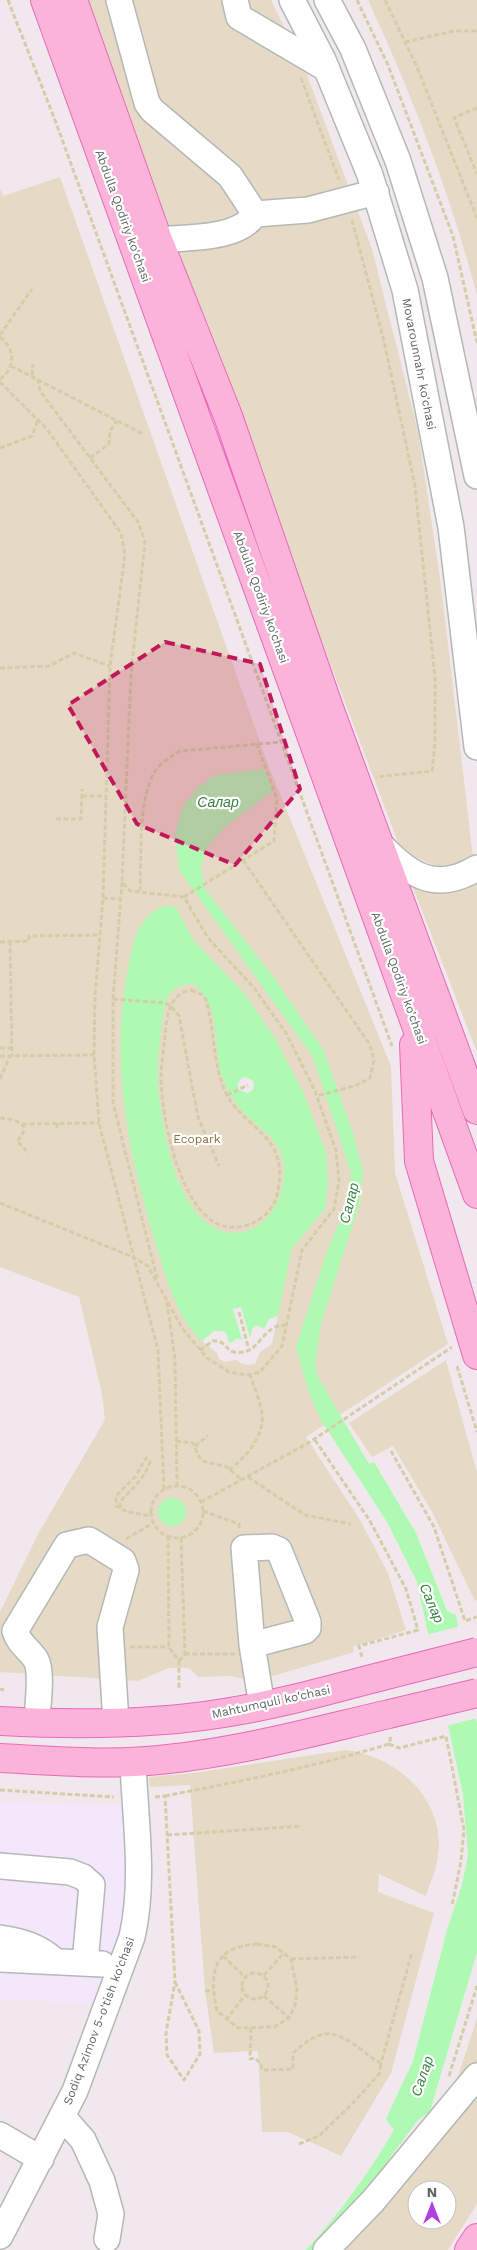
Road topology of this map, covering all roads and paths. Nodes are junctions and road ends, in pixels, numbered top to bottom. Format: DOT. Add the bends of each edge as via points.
graph roads {
  1 [pos="8,0"];
  2 [pos="45,0"];
  3 [pos="72,0"];
  4 [pos="119,0"];
  5 [pos="235,0"];
  6 [pos="292,0"];
  7 [pos="327,0"];
  8 [pos="356,0"];
  9 [pos="385,0"];
  10 [pos="477,31"];
  11 [pos="405,42"];
  12 [pos="289,46"];
  13 [pos="327,69"];
  14 [pos="477,108"];
  15 [pos="477,174"];
  16 [pos="376,192"];
  17 [pos="347,201"];
  18 [pos="255,214"];
  19 [pos="477,218"];
  20 [pos="158,240"];
  21 [pos="32,288"];
  22 [pos="0,336"];
  23 [pos="477,343"];
  24 [pos="33,364"];
  25 [pos="11,366"];
  26 [pos="32,376"];
  27 [pos="38,379"];
  28 [pos="0,380"];
  29 [pos="38,420"];
  30 [pos="118,420"];
  31 [pos="143,434"];
  32 [pos="0,448"];
  33 [pos="90,458"];
  34 [pos="477,476"];
  35 [pos="110,666"];
  36 [pos="0,668"];
  37 [pos="317,712"];
  38 [pos="281,742"];
  39 [pos="258,744"];
  40 [pos="477,747"];
  41 [pos="82,789"];
  42 [pos="357,792"];
  43 [pos="82,796"];
  44 [pos="106,796"];
  45 [pos="56,819"];
  46 [pos="379,843"];
  47 [pos="244,860"];
  48 [pos="477,868"];
  49 [pos="122,882"];
  50 [pos="140,891"];
  51 [pos="184,897"];
  52 [pos="103,898"];
  53 [pos="120,899"];
  54 [pos="100,935"];
  55 [pos="10,941"];
  56 [pos="0,942"];
  57 [pos="406,997"];
  58 [pos="112,999"];
  59 [pos="171,1006"];
  60 [pos="0,1048"];
  61 [pos="12,1048"];
  62 [pos="393,1049"];
  63 [pos="94,1055"];
  64 [pos="0,1056"];
  65 [pos="11,1056"];
  66 [pos="0,1079"];
  67 [pos="248,1085"];
  68 [pos="227,1095"];
  69 [pos="317,1096"];
  70 [pos="477,1110"];
  71 [pos="24,1117"];
  72 [pos="63,1117"];
  73 [pos="0,1118"];
  74 [pos="64,1122"];
  75 [pos="98,1122"];
  76 [pos="23,1123"];
  77 [pos="56,1123"];
  78 [pos="56,1131"];
  79 [pos="28,1154"];
  80 [pos="219,1166"];
  81 [pos="477,1194"];
  82 [pos="0,1203"];
  83 [pos="133,1257"];
  84 [pos="158,1284"];
  85 [pos="166,1299"];
  86 [pos="239,1312"];
  87 [pos="286,1325"];
  88 [pos="449,1338"];
  89 [pos="200,1350"];
  90 [pos="248,1350"];
  91 [pos="464,1351"];
  92 [pos="250,1375"];
  93 [pos="477,1432"];
  94 [pos="208,1436"];
  95 [pos="315,1440"];
  96 [pos="176,1441"];
  97 [pos="195,1446"];
  98 [pos="391,1452"];
  99 [pos="230,1470"];
  100 [pos="248,1477"];
  101 [pos="242,1480"];
  102 [pos="177,1486"];
  103 [pos="164,1490"];
  104 [pos="201,1502"];
  105 [pos="120,1508"];
  106 [pos="203,1511"];
  107 [pos="151,1516"];
  108 [pos="153,1523"];
  109 [pos="351,1524"];
  110 [pos="168,1536"];
  111 [pos="181,1538"];
  112 [pos="244,1548"];
  113 [pos="111,1554"];
  114 [pos="477,1617"];
  115 [pos="112,1646"];
  116 [pos="169,1647"];
  117 [pos="252,1650"];
  118 [pos="477,1652"];
  119 [pos="185,1654"];
  120 [pos="362,1657"];
  121 [pos="178,1661"];
  122 [pos="178,1690"];
  123 [pos="477,1693"];
  124 [pos="262,1706"];
  125 [pos="0,1721"];
  126 [pos="116,1722"];
  127 [pos="37,1723"];
  128 [pos="391,1723"];
  129 [pos="389,1744"];
  130 [pos="0,1758"];
  131 [pos="132,1762"];
  132 [pos="0,1790"];
  133 [pos="164,1796"];
  134 [pos="134,1798"];
  135 [pos="302,1826"];
  136 [pos="167,1835"];
  137 [pos="0,1866"];
  138 [pos="452,1906"];
  139 [pos="0,1938"];
  140 [pos="412,1952"];
  141 [pos="284,1953"];
  142 [pos="223,1956"];
  143 [pos="359,1957"];
  144 [pos="0,1959"];
  145 [pos="291,1959"];
  146 [pos="56,1962"];
  147 [pos="85,1963"];
  148 [pos="122,1964"];
  149 [pos="264,1975"];
  150 [pos="245,1976"];
  151 [pos="175,1982"];
  152 [pos="213,1990"];
  153 [pos="205,1992"];
  154 [pos="245,1995"];
  155 [pos="264,1996"];
  156 [pos="289,2018"];
  157 [pos="226,2020"];
  158 [pos="251,2028"];
  159 [pos="381,2063"];
  160 [pos="477,2076"];
  161 [pos="62,2116"];
  162 [pos="0,2135"];
  163 [pos="299,2144"];
  164 [pos="41,2159"];
  165 [pos="0,2236"];
  166 [pos="477,2238"];
  167 [pos="107,2239"];
  168 [pos="326,2250"];
  169 [pos="469,2250"];
  1 -- 38 [label="path" via="55,120"];
  2 -- 37 [label="main road, Abdulla Qodiriy ko'chasi"];
  3 -- 20 [label="main road, Abdulla Qodiriy ko'chasi"];
  4 -- 18 [label="street" via="147,103 230,176"];
  5 -- 12 [label="street" via="240,17"];
  6 -- 13 [label="street, Movarounnahr ko'chasi"];
  7 -- 34 [label="street" via="353,49 401,170 435,278"];
  8 -- 23 [label="path" via="388,65 453,236"];
  9 -- 11 [label="path"];
  10 -- 11 [label="path" via="454,30"];
  11 -- 19 [label="path"];
  12 -- 13 [label="street"];
  12 -- 17 [label="path"];
  13 -- 16 [label="street, Movarounnahr ko'chasi"];
  14 -- 15 [label="path" via="454,118"];
  16 -- 17 [label="street"];
  16 -- 40 [label="street, Movarounnahr ko'chasi" via="405,290 450,527"];
  17 -- 18 [label="street" via="308,210"];
  17 -- 42 [label="path" via="384,341 415,486 436,678 436,744 432,770"];
  18 -- 20 [label="street" via="238,230 227,233"];
  20 -- 37 [label="main road, Abdulla Qodiriy ko'chasi" via="228,416"];
  21 -- 22 [label="path"];
  22 -- 25 [label="path" via="12,352"];
  24 -- 26 [label="path"];
  25 -- 26 [label="path"];
  25 -- 28 [label="path"];
  26 -- 27 [label="path"];
  27 -- 30 [label="path"];
  27 -- 33 [label="path" via="40,391"];
  28 -- 29 [label="path"];
  29 -- 32 [label="path" via="32,436"];
  29 -- 35 [label="path" via="121,532 125,555"];
  30 -- 31 [label="path"];
  30 -- 33 [label="path" via="110,432 109,444"];
  33 -- 49 [label="path" via="138,522 145,541 131,674"];
  35 -- 36 [label="path" via="74,653 49,666"];
  35 -- 44 [label="path"];
  37 -- 42 [label="main road, Abdulla Qodiriy ko'chasi"];
  38 -- 39 [label="path"];
  38 -- 62 [label="path"];
  39 -- 47 [label="path" via="277,799 274,841"];
  39 -- 50 [label="path" via="180,751 156,769 144,804"];
  41 -- 43 [label="path"];
  42 -- 46 [label="main road, Abdulla Qodiriy ko'chasi"];
  42 -- 57 [label="main road, Abdulla Qodiriy ko'chasi"];
  43 -- 44 [label="path"];
  43 -- 45 [label="path" via="81,819"];
  44 -- 52 [label="path"];
  46 -- 48 [label="street" via="409,872 426,878 454,878"];
  46 -- 70 [label="main road, Abdulla Qodiriy ko'chasi"];
  47 -- 51 [label="path"];
  47 -- 69 [label="path" via="370,1045 374,1061 370,1078"];
  49 -- 50 [label="path" via="130,891"];
  49 -- 53 [label="path"];
  50 -- 51 [label="path"];
  51 -- 69 [label="path" via="208,938 254,988 286,1033"];
  52 -- 53 [label="path"];
  52 -- 54 [label="path"];
  53 -- 58 [label="path"];
  54 -- 55 [label="path" via="29,936 29,941"];
  54 -- 63 [label="path"];
  55 -- 56 [label="path"];
  55 -- 61 [label="path"];
  57 -- 81 [label="main road, Abdulla Qodiriy ko'chasi"];
  57 -- 91 [label="main road" via="416,1053 419,1160"];
  58 -- 59 [label="path"];
  58 -- 84 [label="path" via="113,1103"];
  59 -- 68 [label="path" via="184,991 196,991 206,1000 216,1067"];
  59 -- 68 [label="path" via="161,1077 169,1133 192,1200 205,1216 218,1225 234,1227 255,1222 272,1208 280,1175 276,1150 260,1130 237,1110"];
  59 -- 80 [label="path" via="182,1025 198,1117"];
  60 -- 61 [label="path"];
  61 -- 65 [label="path"];
  63 -- 65 [label="path"];
  63 -- 75 [label="path"];
  64 -- 65 [label="path"];
  65 -- 66 [label="path"];
  67 -- 68 [label="path"];
  69 -- 87 [label="path" via="336,1151 339,1180 334,1209 302,1250"];
  71 -- 76 [label="path"];
  72 -- 74 [label="path"];
  73 -- 76 [label="path"];
  74 -- 75 [label="path"];
  74 -- 77 [label="path"];
  75 -- 83 [label="path"];
  76 -- 77 [label="path"];
  76 -- 79 [label="path" via="25,1129 17,1142"];
  77 -- 78 [label="path"];
  82 -- 83 [label="path"];
  83 -- 84 [label="path" via="148,1266"];
  83 -- 103 [label="path" via="158,1350"];
  84 -- 85 [label="path"];
  85 -- 89 [label="path" via="182,1328"];
  85 -- 96 [label="path" via="175,1360"];
  86 -- 90 [label="path"];
  87 -- 90 [label="path" via="270,1329 257,1345"];
  87 -- 92 [label="path" via="282,1346 260,1372"];
  88 -- 91 [label="path"];
  89 -- 90 [label="path" via="213,1341 233,1352"];
  89 -- 92 [label="path" via="206,1358 229,1372"];
  91 -- 93 [label="path"];
  91 -- 95 [label="path"];
  92 -- 99 [label="path" via="262,1414 260,1426 249,1451"];
  94 -- 97 [label="path"];
  95 -- 100 [label="path"];
  95 -- 120 [label="path" via="370,1521 406,1588 418,1630 359,1646"];
  96 -- 97 [label="path" via="191,1442"];
  96 -- 102 [label="path"];
  97 -- 99 [label="path" via="203,1461 223,1465"];
  98 -- 114 [label="path" via="434,1527 464,1621"];
  99 -- 101 [label="path"];
  100 -- 101 [label="path"];
  100 -- 109 [label="path" via="305,1515"];
  101 -- 104 [label="path"];
  102 -- 103 [label="path"];
  102 -- 104 [label="path" via="189,1489"];
  103 -- 107 [label="path" via="152,1504"];
  104 -- 106 [label="path"];
  105 -- 105 [label="path" via="116,1506 116,1496 135,1476 146,1458 150,1466 120,1502"];
  105 -- 107 [label="path"];
  106 -- 111 [label="path" via="195,1532"];
  106 -- 112 [label="path" via="239,1524"];
  107 -- 108 [label="path"];
  108 -- 110 [label="path"];
  108 -- 113 [label="path" via="116,1546"];
  110 -- 111 [label="path"];
  110 -- 116 [label="path"];
  111 -- 119 [label="path"];
  112 -- 117 [label="street"];
  112 -- 117 [label="street" via="272,1547 279,1550 308,1622 305,1631"];
  113 -- 115 [label="street" via="123,1561 126,1570 111,1621"];
  113 -- 127 [label="street" via="89,1540 67,1545 15,1631 36,1660 39,1675"];
  115 -- 116 [label="path"];
  115 -- 126 [label="street"];
  116 -- 121 [label="path"];
  117 -- 119 [label="path"];
  117 -- 124 [label="street"];
  118 -- 124 [label="main road, Mahtumquli ko'chasi, bridge"];
  119 -- 121 [label="path"];
  121 -- 122 [label="path"];
  123 -- 128 [label="main road, bridge"];
  124 -- 126 [label="main road, Mahtumquli ko'chasi" via="185,1718"];
  125 -- 127 [label="main road, Mahtumquli ko'chasi"];
  126 -- 127 [label="main road, Mahtumquli ko'chasi"];
  128 -- 129 [label="path"];
  128 -- 131 [label="main road" via="213,1753"];
  129 -- 133 [label="path" via="282,1774"];
  129 -- 138 [label="path" via="399,1748 446,1736 464,1830"];
  130 -- 131 [label="main road"];
  131 -- 134 [label="street, Sodiq Azimov 5-o'tish ko'chasi"];
  132 -- 134 [label="path"];
  133 -- 134 [label="path"];
  133 -- 136 [label="path"];
  134 -- 148 [label="street, Sodiq Azimov 5-o'tish ko'chasi" via="136,1919"];
  135 -- 136 [label="path"];
  136 -- 151 [label="path"];
  137 -- 147 [label="street" via="70,1872 92,1885"];
  139 -- 146 [label="street" via="22,1941 43,1950"];
  140 -- 159 [label="path"];
  141 -- 142 [label="path" via="276,1947 247,1945"];
  141 -- 145 [label="path"];
  141 -- 149 [label="path"];
  142 -- 150 [label="path"];
  142 -- 152 [label="path" via="215,1965"];
  143 -- 145 [label="path"];
  144 -- 146 [label="street"];
  145 -- 156 [label="path" via="297,1990"];
  146 -- 147 [label="street"];
  147 -- 148 [label="street"];
  148 -- 161 [label="street, Sodiq Azimov 5-o'tish ko'chasi" via="75,2091"];
  149 -- 150 [label="path" via="252,1973"];
  149 -- 155 [label="path" via="269,1986"];
  150 -- 154 [label="path" via="242,1984"];
  151 -- 151 [label="path" via="166,2033 167,2055 184,2080 200,2054 199,2031"];
  152 -- 153 [label="path"];
  152 -- 157 [label="path" via="217,2011"];
  154 -- 155 [label="path" via="256,1999"];
  154 -- 157 [label="path"];
  155 -- 156 [label="path"];
  156 -- 158 [label="path" via="274,2027"];
  157 -- 158 [label="path" via="238,2028"];
  158 -- 159 [label="path" via="250,2059 255,2058 262,2070 293,2069 293,2053 321,2034 342,2036"];
  159 -- 163 [label="path" via="379,2074 355,2102 319,2136"];
  160 -- 168 [label="street" via="373,2201"];
  161 -- 164 [label="street, Sodiq Azimov 5-o'tish ko'chasi"];
  161 -- 167 [label="street" via="83,2140 102,2181 111,2214"];
  162 -- 164 [label="street"];
  164 -- 165 [label="street, Sodiq Azimov 5-o'tish ko'chasi"];
  166 -- 169 [label="main road"];
}
